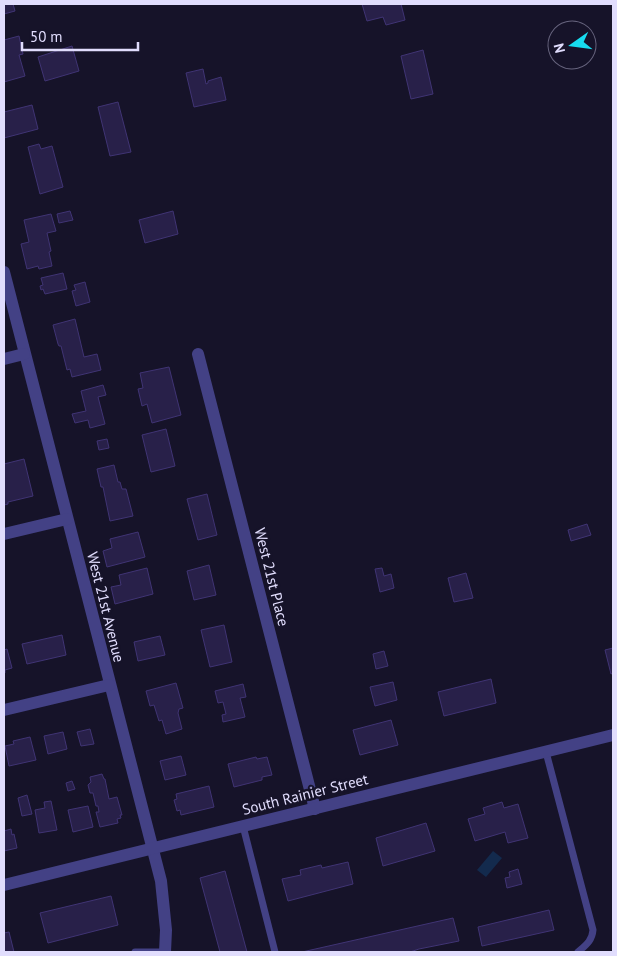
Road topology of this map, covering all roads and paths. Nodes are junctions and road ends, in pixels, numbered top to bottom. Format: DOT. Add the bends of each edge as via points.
graph roads {
  1 [pos="4,272"];
  2 [pos="24,354"];
  3 [pos="198,354"];
  4 [pos="4,359"];
  5 [pos="67,519"];
  6 [pos="4,534"];
  7 [pos="109,685"];
  8 [pos="4,710"];
  9 [pos="613,735"];
  10 [pos="546,752"];
  11 [pos="315,808"];
  12 [pos="243,826"];
  13 [pos="152,848"];
  14 [pos="4,885"];
  15 [pos="135,952"];
  16 [pos="165,952"];
  17 [pos="275,952"];
  18 [pos="578,952"];
  1 -- 2 [label="street, West 21st Avenue"];
  2 -- 4 [label="street"];
  2 -- 5 [label="street, West 21st Avenue"];
  3 -- 11 [label="street, West 21st Place"];
  5 -- 6 [label="street"];
  5 -- 7 [label="street, West 21st Avenue"];
  7 -- 8 [label="street"];
  7 -- 13 [label="street, West 21st Avenue"];
  9 -- 10 [label="street, South Rainier Street"];
  10 -- 11 [label="street, South Rainier Street"];
  10 -- 18 [label="lane" via="593,930 590,942"];
  11 -- 12 [label="street, South Rainier Street"];
  12 -- 13 [label="street, South Rainier Street"];
  12 -- 17 [label="lane"];
  13 -- 14 [label="street, South Rainier Street"];
  13 -- 16 [label="street, West 21st Avenue" via="164,909"];
  15 -- 16 [label="lane"];
}
